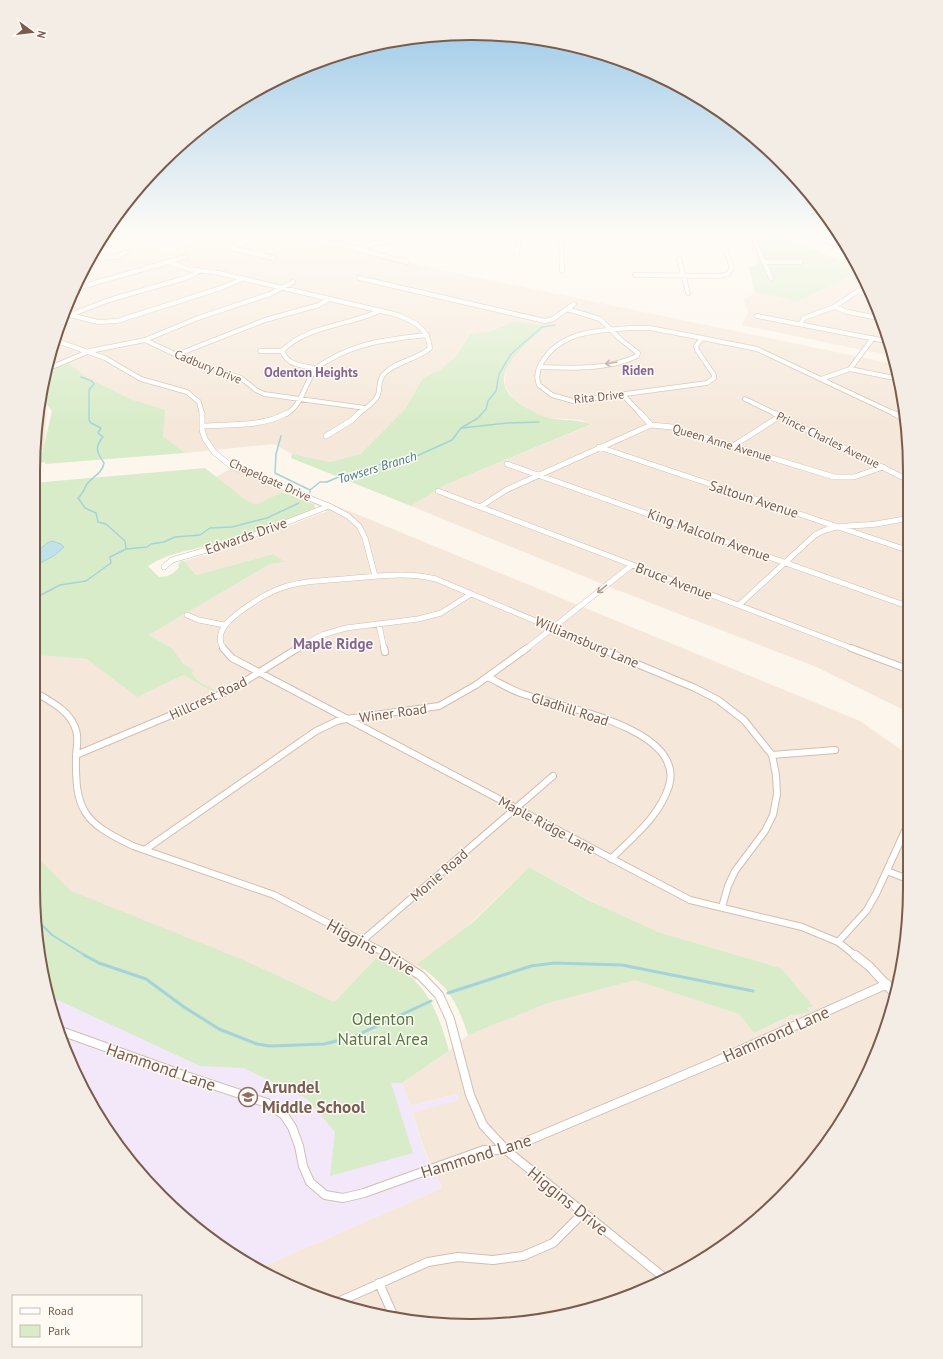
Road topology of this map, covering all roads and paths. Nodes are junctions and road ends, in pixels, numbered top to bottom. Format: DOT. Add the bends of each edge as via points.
graph roads {
  1 [pos="114,298"];
  2 [pos="187,298"];
  3 [pos="257,298"];
  4 [pos="447,298"];
  5 [pos="848,298"];
  6 [pos="329,299"];
  7 [pos="574,304"];
  8 [pos="834,307"];
  9 [pos="567,310"];
  10 [pos="380,311"];
  11 [pos="70,315"];
  12 [pos="757,316"];
  13 [pos="874,317"];
  14 [pos="800,324"];
  15 [pos="611,330"];
  16 [pos="427,335"];
  17 [pos="702,338"];
  18 [pos="873,338"];
  19 [pos="145,340"];
  20 [pos="882,340"];
  21 [pos="60,342"];
  22 [pos="90,351"];
  23 [pos="260,351"];
  24 [pos="282,351"];
  25 [pos="176,355"];
  26 [pos="53,366"];
  27 [pos="540,367"];
  28 [pos="315,368"];
  29 [pos="850,369"];
  30 [pos="893,378"];
  31 [pos="821,380"];
  32 [pos="623,395"];
  33 [pos="300,398"];
  34 [pos="746,399"];
  35 [pos="365,408"];
  36 [pos="780,416"];
  37 [pos="899,416"];
  38 [pos="651,425"];
  39 [pos="203,426"];
  40 [pos="326,436"];
  41 [pos="733,446"];
  42 [pos="599,447"];
  43 [pos="508,464"];
  44 [pos="882,467"];
  45 [pos="539,475"];
  46 [pos="903,478"];
  47 [pos="438,491"];
  48 [pos="329,506"];
  49 [pos="480,507"];
  50 [pos="903,519"];
  51 [pos="836,526"];
  52 [pos="903,549"];
  53 [pos="785,562"];
  54 [pos="632,565"];
  55 [pos="164,567"];
  56 [pos="375,576"];
  57 [pos="471,594"];
  58 [pos="903,604"];
  59 [pos="739,605"];
  60 [pos="188,615"];
  61 [pos="224,625"];
  62 [pos="379,625"];
  63 [pos="554,628"];
  64 [pos="386,652"];
  65 [pos="903,667"];
  66 [pos="260,672"];
  67 [pos="488,677"];
  68 [pos="40,695"];
  69 [pos="346,719"];
  70 [pos="835,750"];
  71 [pos="772,755"];
  72 [pos="76,756"];
  73 [pos="553,776"];
  74 [pos="515,808"];
  75 [pos="903,836"];
  76 [pos="146,849"];
  77 [pos="611,859"];
  78 [pos="887,871"];
  79 [pos="903,877"];
  80 [pos="722,907"];
  81 [pos="362,941"];
  82 [pos="838,942"];
  83 [pos="887,984"];
  84 [pos="891,989"];
  85 [pos="65,1033"];
  86 [pos="506,1150"];
  87 [pos="583,1213"];
  88 [pos="661,1275"];
  89 [pos="379,1283"];
  90 [pos="344,1299"];
  91 [pos="392,1312"];
  1 -- 11 [label="street"];
  2 -- 11 [label="street" via="117,321 98,322"];
  3 -- 19 [label="street" via="198,318"];
  4 -- 9 [label="street" via="539,320 553,319"];
  5 -- 8 [label="street"];
  6 -- 10 [label="street"];
  6 -- 25 [label="street" via="319,305 265,320"];
  7 -- 9 [label="street"];
  8 -- 13 [label="street"];
  8 -- 14 [label="street" via="809,316"];
  9 -- 15 [label="street" via="596,317"];
  10 -- 16 [label="street" via="412,320 422,327"];
  10 -- 24 [label="street" via="300,338 285,346"];
  12 -- 14 [label="street"];
  14 -- 18 [label="street"];
  15 -- 17 [label="street" via="650,328"];
  15 -- 27 [label="street" via="571,337 548,353"];
  15 -- 27 [label="street, one-way" via="636,350 637,356 627,361 577,368"];
  16 -- 28 [label="street" via="367,343 349,349"];
  16 -- 35 [label="street" via="430,348 425,354 390,369 381,377 377,397"];
  17 -- 31 [label="street" via="757,349"];
  17 -- 32 [label="street, Rita Drive" via="696,346 714,375 711,381"];
  18 -- 20 [label="street"];
  18 -- 29 [label="street"];
  19 -- 22 [label="street"];
  19 -- 25 [label="street, Cadbury Drive"];
  21 -- 22 [label="street, Chapelgate Drive"];
  22 -- 26 [label="street"];
  22 -- 39 [label="street, Chapelgate Drive" via="133,376 179,389 196,397 200,403"];
  23 -- 24 [label="street"];
  24 -- 28 [label="street" via="289,362"];
  25 -- 33 [label="street, Cadbury Drive" via="236,376 264,394"];
  27 -- 32 [label="street, Rita Drive" via="537,381 540,386 564,400 582,401"];
  28 -- 33 [label="street"];
  29 -- 30 [label="street"];
  29 -- 31 [label="street"];
  31 -- 37 [label="street"];
  32 -- 38 [label="street"];
  33 -- 35 [label="street, Cadbury Drive"];
  33 -- 39 [label="street" via="290,412 266,420"];
  34 -- 36 [label="street, Prince Charles Avenue"];
  35 -- 40 [label="street" via="341,428"];
  36 -- 41 [label="street"];
  36 -- 44 [label="street, Prince Charles Avenue"];
  38 -- 41 [label="street, Queen Anne Avenue" via="672,427"];
  38 -- 42 [label="street, Queen Anne Avenue"];
  39 -- 48 [label="street, Chapelgate Drive" via="206,441 231,466"];
  41 -- 44 [label="street, Queen Anne Avenue" via="834,477 854,477"];
  42 -- 45 [label="street, Queen Anne Avenue"];
  42 -- 51 [label="street, Saltoun Avenue"];
  43 -- 45 [label="street, King Malcolm Avenue"];
  44 -- 46 [label="street, Prince Charles Avenue"];
  45 -- 49 [label="street, Queen Anne Avenue" via="506,490"];
  45 -- 53 [label="street, King Malcolm Avenue"];
  47 -- 49 [label="street, Bruce Avenue"];
  48 -- 55 [label="street, Edwards Drive" via="238,541 172,560"];
  48 -- 56 [label="street, Chapelgate Drive" via="348,516 359,526 365,538"];
  49 -- 54 [label="street, Bruce Avenue"];
  50 -- 51 [label="street" via="876,524"];
  51 -- 52 [label="street, Saltoun Avenue"];
  51 -- 53 [label="street" via="815,535"];
  53 -- 58 [label="street, King Malcolm Avenue"];
  53 -- 59 [label="street"];
  54 -- 59 [label="street, Bruce Avenue"];
  54 -- 63 [label="street, Winer Road, one-way"];
  56 -- 57 [label="street, Williamsburg Lane" via="421,575"];
  56 -- 61 [label="street, Williamsburg Lane" via="302,583 276,590 238,612"];
  57 -- 62 [label="street, Hillcrest Road" via="441,613"];
  57 -- 63 [label="street, Williamsburg Lane"];
  59 -- 65 [label="street, Bruce Avenue"];
  60 -- 61 [label="street"];
  61 -- 66 [label="street, Maple Ridge Lane" via="220,635 222,646 232,658"];
  62 -- 64 [label="street"];
  62 -- 66 [label="street, Hillcrest Road" via="346,628 322,635"];
  63 -- 67 [label="street, Winer Road"];
  63 -- 71 [label="street, Williamsburg Lane" via="718,700 744,720"];
  66 -- 69 [label="street, Maple Ridge Lane"];
  66 -- 72 [label="street, Hillcrest Road" via="232,690"];
  67 -- 69 [label="street, Winer Road" via="453,701 440,706"];
  67 -- 77 [label="street, Gladhill Road" via="528,696 598,716 651,743 668,761 670,778 655,815"];
  68 -- 72 [label="street, Higgins Drive" via="67,713 73,721 77,731"];
  69 -- 74 [label="street, Maple Ridge Lane"];
  69 -- 76 [label="street, Winer Road" via="316,730"];
  70 -- 71 [label="street"];
  71 -- 80 [label="street, Williamsburg Lane" via="777,794 773,815 765,831 735,871"];
  72 -- 76 [label="street, Higgins Drive" via="77,799 83,813 93,825 114,838"];
  73 -- 74 [label="street, Monie Road"];
  74 -- 77 [label="street, Maple Ridge Lane"];
  74 -- 81 [label="street, Monie Road"];
  75 -- 78 [label="street"];
  76 -- 81 [label="street, Higgins Drive" via="274,895"];
  77 -- 80 [label="street, Maple Ridge Lane" via="690,900"];
  78 -- 79 [label="street"];
  78 -- 82 [label="street" via="867,910"];
  80 -- 82 [label="street, Maple Ridge Lane" via="802,927"];
  81 -- 86 [label="street, Higgins Drive" via="422,976 438,995 450,1019 472,1101 483,1125"];
  82 -- 83 [label="street, Maple Ridge Lane"];
  83 -- 84 [label="street, Maple Ridge Lane"];
  83 -- 86 [label="street, Hammond Lane" via="712,1063"];
  85 -- 86 [label="street, Hammond Lane" via="267,1103 284,1115 292,1127 310,1182 326,1195 343,1198 364,1193 484,1150"];
  86 -- 87 [label="street, Higgins Drive"];
  87 -- 88 [label="street, Higgins Drive"];
  87 -- 89 [label="street" via="553,1243 523,1256 493,1260 458,1257 428,1262"];
  89 -- 90 [label="street"];
  89 -- 91 [label="street"];
}
